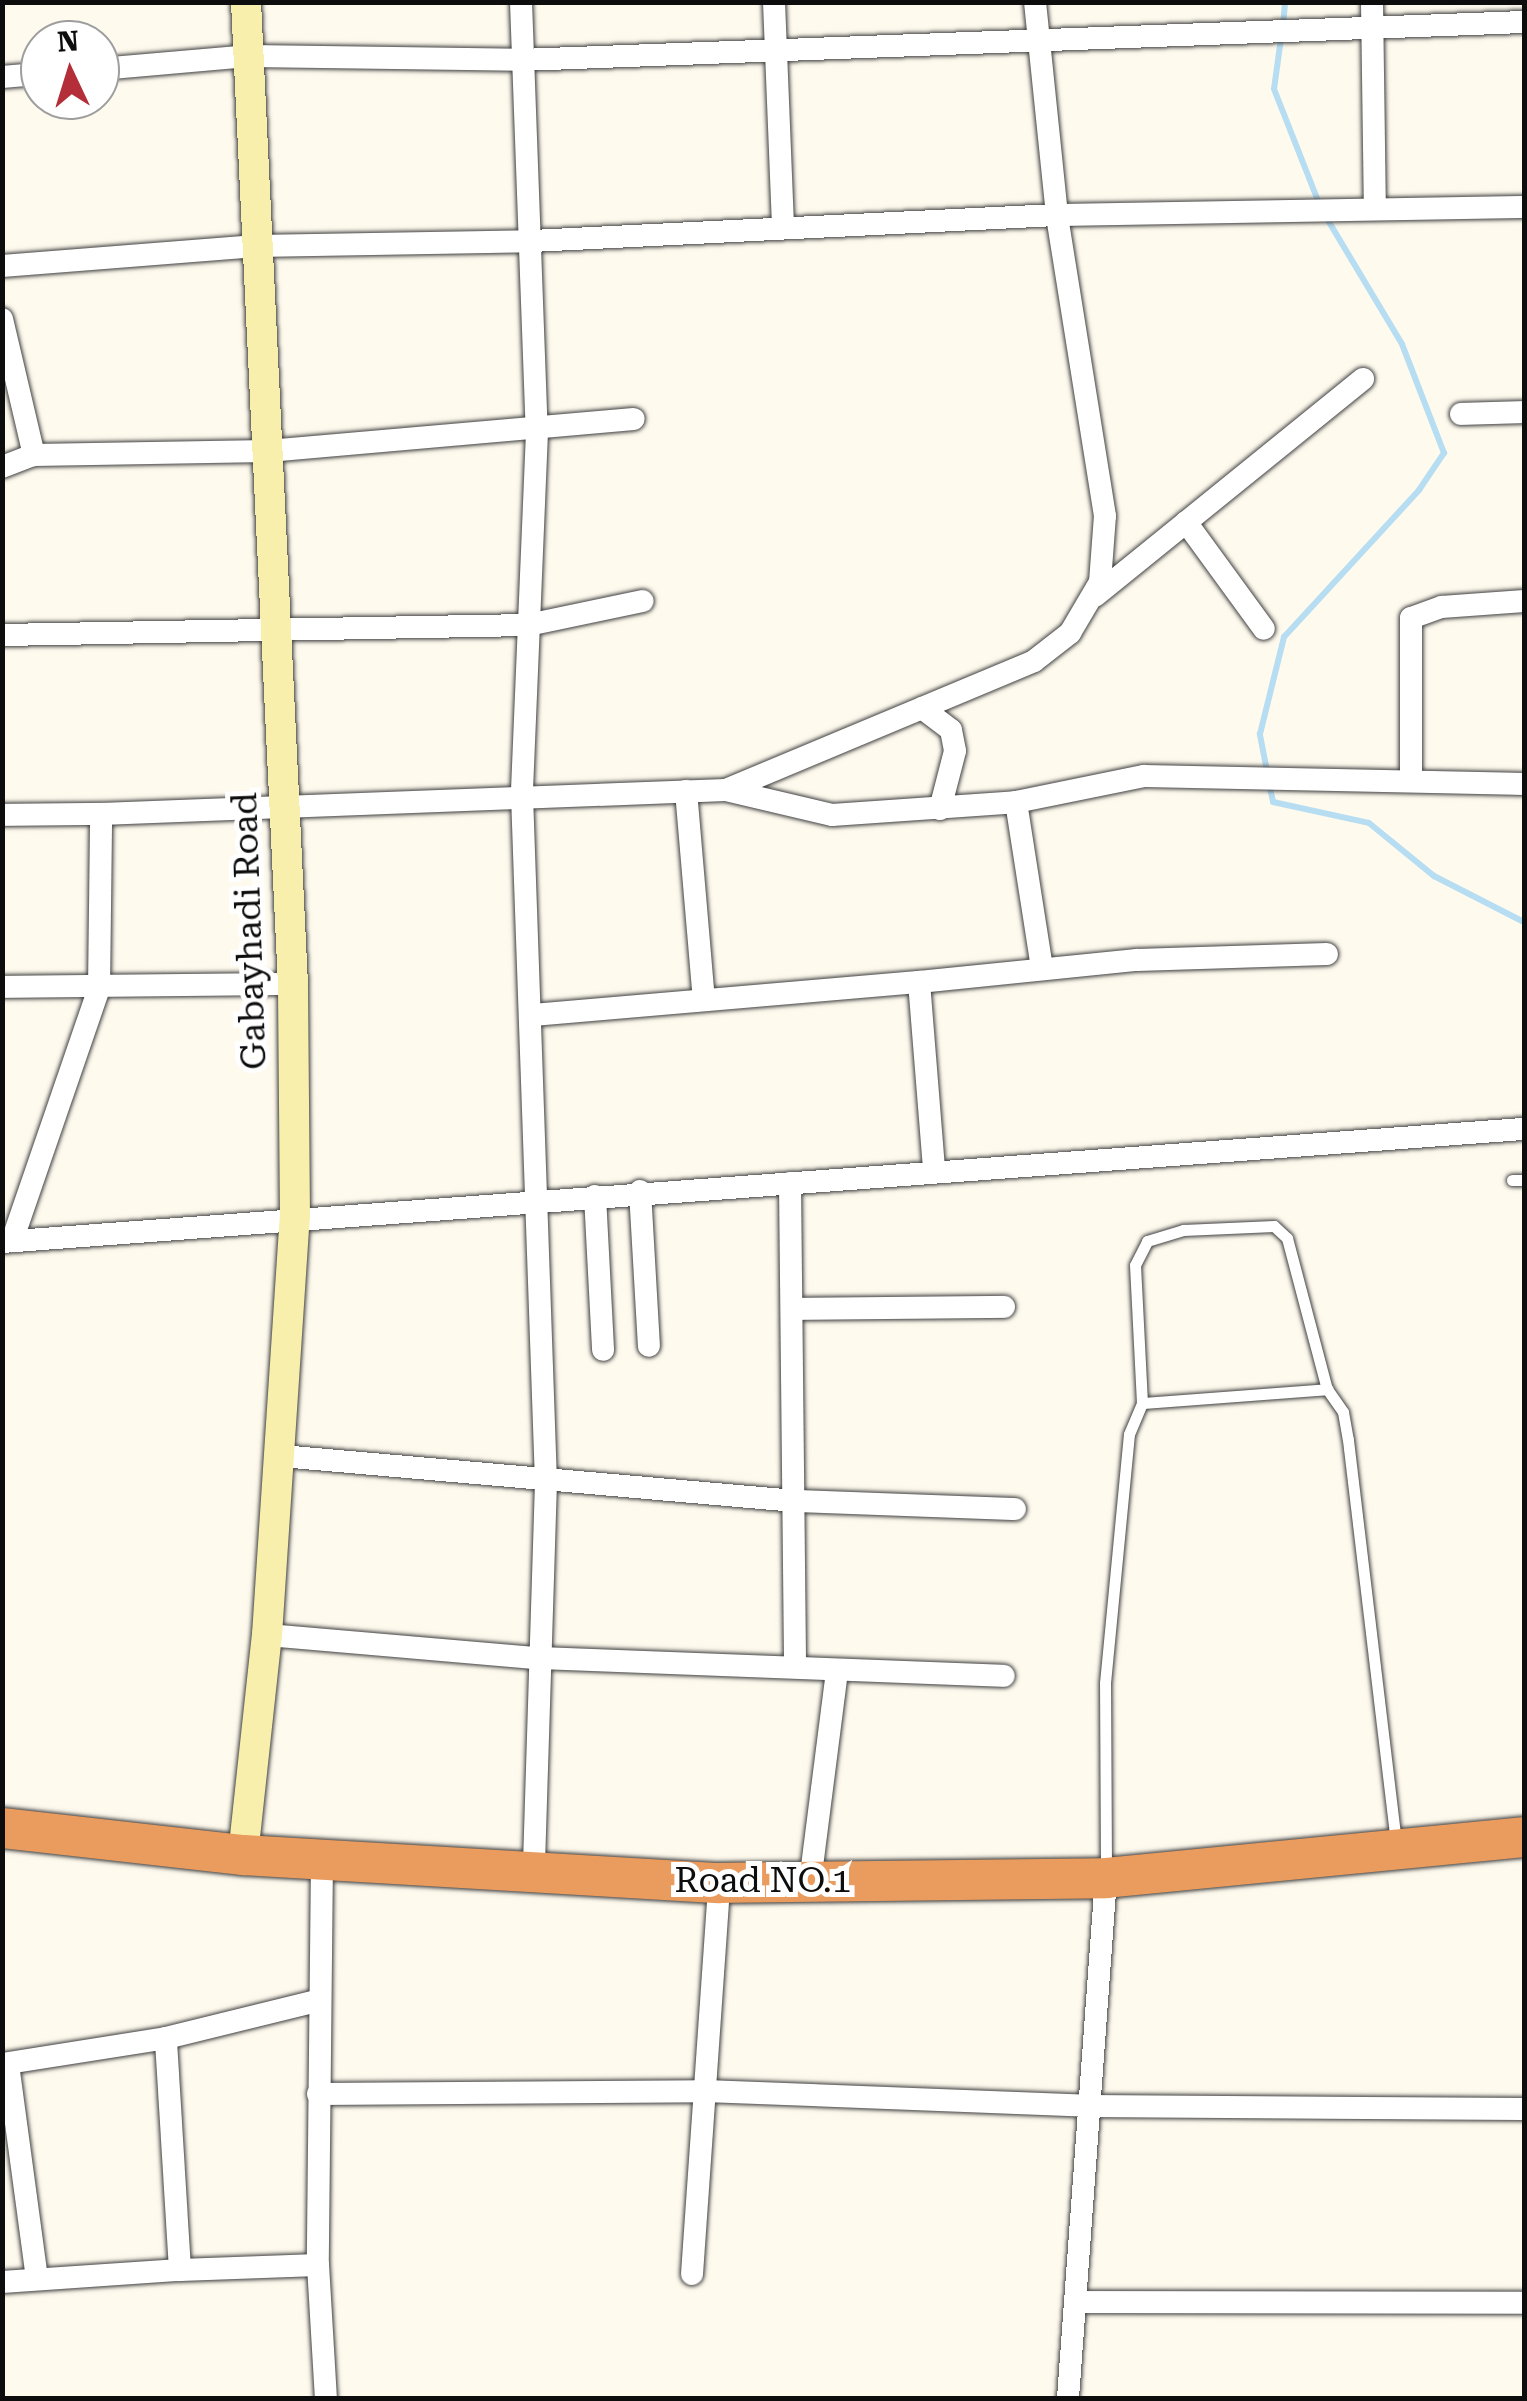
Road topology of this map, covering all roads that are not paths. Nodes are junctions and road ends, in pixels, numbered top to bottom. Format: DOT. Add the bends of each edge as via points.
graph roads {
  1 [pos="246,2"];
  2 [pos="521,2"];
  3 [pos="774,2"];
  4 [pos="1035,2"];
  5 [pos="1372,14"];
  6 [pos="1524,22"];
  7 [pos="1039,44"];
  8 [pos="777,49"];
  9 [pos="250,56"];
  10 [pos="521,60"];
  11 [pos="120,66"];
  12 [pos="1524,207"];
  13 [pos="1374,208"];
  14 [pos="1057,215"];
  15 [pos="783,228"];
  16 [pos="532,241"];
  17 [pos="256,246"];
  18 [pos="2,266"];
  19 [pos="2,318"];
  20 [pos="1363,379"];
  21 [pos="1524,412"];
  22 [pos="1461,414"];
  23 [pos="634,419"];
  24 [pos="537,432"];
  25 [pos="268,451"];
  26 [pos="34,455"];
  27 [pos="2,466"];
  28 [pos="1186,522"];
  29 [pos="1095,596"];
  30 [pos="643,601"];
  31 [pos="1524,601"];
  32 [pos="528,626"];
  33 [pos="1264,629"];
  34 [pos="277,634"];
  35 [pos="2,635"];
  36 [pos="922,708"];
  37 [pos="1411,780"];
  38 [pos="1524,784"];
  39 [pos="726,790"];
  40 [pos="686,791"];
  41 [pos="522,795"];
  42 [pos="1016,802"];
  43 [pos="283,808"];
  44 [pos="940,808"];
  45 [pos="101,814"];
  46 [pos="2,815"];
  47 [pos="1327,954"];
  48 [pos="1042,968"];
  49 [pos="919,982"];
  50 [pos="292,984"];
  51 [pos="2,987"];
  52 [pos="99,989"];
  53 [pos="704,999"];
  54 [pos="532,1015"];
  55 [pos="1524,1128"];
  56 [pos="934,1169"];
  57 [pos="790,1183"];
  58 [pos="640,1191"];
  59 [pos="596,1196"];
  60 [pos="533,1202"];
  61 [pos="295,1217"];
  62 [pos="8,1241"];
  63 [pos="1004,1307"];
  64 [pos="796,1309"];
  65 [pos="649,1346"];
  66 [pos="603,1350"];
  67 [pos="1327,1389"];
  68 [pos="1142,1403"];
  69 [pos="281,1456"];
  70 [pos="546,1482"];
  71 [pos="795,1501"];
  72 [pos="1015,1509"];
  73 [pos="267,1635"];
  74 [pos="538,1658"];
  75 [pos="795,1667"];
  76 [pos="838,1671"];
  77 [pos="1004,1676"];
  78 [pos="2,1828"];
  79 [pos="1524,1837"];
  80 [pos="1397,1854"];
  81 [pos="243,1856"];
  82 [pos="322,1860"];
  83 [pos="534,1874"];
  84 [pos="1106,1878"];
  85 [pos="810,1882"];
  86 [pos="720,1883"];
  87 [pos="317,2001"];
  88 [pos="166,2038"];
  89 [pos="6,2064"];
  90 [pos="705,2090"];
  91 [pos="318,2094"];
  92 [pos="1088,2106"];
  93 [pos="1524,2109"];
  94 [pos="318,2265"];
  95 [pos="180,2270"];
  96 [pos="692,2274"];
  97 [pos="37,2278"];
  98 [pos="2,2282"];
  99 [pos="1075,2302"];
  100 [pos="1524,2303"];
  101 [pos="326,2398"];
  102 [pos="1068,2398"];
  1 -- 9 [label="street, Gabayhadi Road"];
  2 -- 10 [label="street"];
  3 -- 8 [label="street"];
  4 -- 7 [label="street"];
  5 -- 6 [label="street"];
  5 -- 7 [label="street"];
  5 -- 13 [label="street"];
  7 -- 8 [label="street"];
  7 -- 14 [label="street"];
  8 -- 10 [label="street"];
  8 -- 15 [label="street"];
  9 -- 10 [label="street"];
  9 -- 11 [label="street"];
  9 -- 17 [label="street, Gabayhadi Road"];
  10 -- 16 [label="street"];
  12 -- 13 [label="street"];
  13 -- 14 [label="street"];
  14 -- 15 [label="street"];
  14 -- 29 [label="street" via="1105,516 1104,568"];
  15 -- 16 [label="street"];
  16 -- 17 [label="street"];
  16 -- 24 [label="street"];
  17 -- 18 [label="street"];
  17 -- 25 [label="street, Gabayhadi Road"];
  19 -- 26 [label="street"];
  20 -- 28 [label="street"];
  21 -- 22 [label="street"];
  23 -- 24 [label="street"];
  24 -- 25 [label="street"];
  24 -- 32 [label="street"];
  25 -- 26 [label="street"];
  25 -- 34 [label="street, Gabayhadi Road"];
  26 -- 27 [label="street"];
  28 -- 29 [label="street"];
  28 -- 33 [label="street"];
  29 -- 36 [label="street" via="1070,633 1034,661"];
  30 -- 32 [label="street"];
  31 -- 37 [label="street" via="1442,607 1411,618"];
  32 -- 34 [label="street"];
  32 -- 41 [label="street"];
  34 -- 35 [label="street"];
  34 -- 43 [label="street, Gabayhadi Road"];
  36 -- 39 [label="street"];
  36 -- 44 [label="street" via="951,730 955,752"];
  37 -- 38 [label="street"];
  37 -- 42 [label="street" via="1144,776"];
  39 -- 40 [label="street"];
  39 -- 44 [label="street" via="832,816"];
  40 -- 41 [label="street"];
  40 -- 53 [label="street"];
  41 -- 43 [label="street"];
  41 -- 54 [label="street"];
  42 -- 44 [label="street"];
  42 -- 48 [label="street"];
  43 -- 45 [label="street"];
  43 -- 50 [label="street, Gabayhadi Road"];
  45 -- 46 [label="street"];
  45 -- 52 [label="street"];
  47 -- 48 [label="street"];
  48 -- 49 [label="street"];
  49 -- 53 [label="street"];
  49 -- 56 [label="street"];
  50 -- 52 [label="street"];
  50 -- 61 [label="street, Gabayhadi Road"];
  51 -- 52 [label="street"];
  52 -- 62 [label="street"];
  53 -- 54 [label="street"];
  54 -- 60 [label="street"];
  55 -- 56 [label="street"];
  56 -- 57 [label="street"];
  57 -- 58 [label="street"];
  57 -- 64 [label="street"];
  58 -- 59 [label="street"];
  58 -- 65 [label="street"];
  59 -- 60 [label="street"];
  59 -- 66 [label="street"];
  60 -- 61 [label="street"];
  60 -- 70 [label="street"];
  61 -- 62 [label="street"];
  61 -- 69 [label="street, Gabayhadi Road"];
  63 -- 64 [label="street"];
  64 -- 71 [label="street"];
  67 -- 68 [label="lane"];
  67 -- 68 [label="lane" via="1287,1238 1274,1226 1182,1230 1148,1241 1135,1265"];
  67 -- 80 [label="lane" via="1343,1412 1348,1440"];
  68 -- 84 [label="lane" via="1129,1434 1105,1683"];
  69 -- 70 [label="street"];
  69 -- 73 [label="street, Gabayhadi Road"];
  70 -- 71 [label="street"];
  70 -- 74 [label="street"];
  71 -- 72 [label="street"];
  71 -- 75 [label="street"];
  73 -- 74 [label="street"];
  73 -- 81 [label="street, Gabayhadi Road"];
  74 -- 75 [label="street"];
  74 -- 83 [label="street"];
  75 -- 76 [label="street"];
  76 -- 77 [label="street"];
  76 -- 85 [label="street"];
  78 -- 81 [label="highway, Road NO.1"];
  79 -- 80 [label="highway, Road NO.1"];
  80 -- 84 [label="highway, Road NO.1"];
  81 -- 82 [label="highway, Road NO.1"];
  82 -- 83 [label="highway, Road NO.1"];
  82 -- 87 [label="street"];
  83 -- 86 [label="highway, Road NO.1"];
  84 -- 85 [label="highway, Road NO.1"];
  84 -- 92 [label="street"];
  85 -- 86 [label="highway, Road NO.1"];
  86 -- 90 [label="street"];
  87 -- 88 [label="street"];
  87 -- 91 [label="street"];
  88 -- 89 [label="street"];
  88 -- 95 [label="street"];
  89 -- 97 [label="street"];
  90 -- 91 [label="street"];
  90 -- 92 [label="street"];
  90 -- 96 [label="street"];
  91 -- 94 [label="street"];
  92 -- 93 [label="street"];
  92 -- 99 [label="street"];
  94 -- 95 [label="street"];
  94 -- 101 [label="street"];
  95 -- 97 [label="street"];
  97 -- 98 [label="street"];
  99 -- 100 [label="street"];
  99 -- 102 [label="street"];
}
